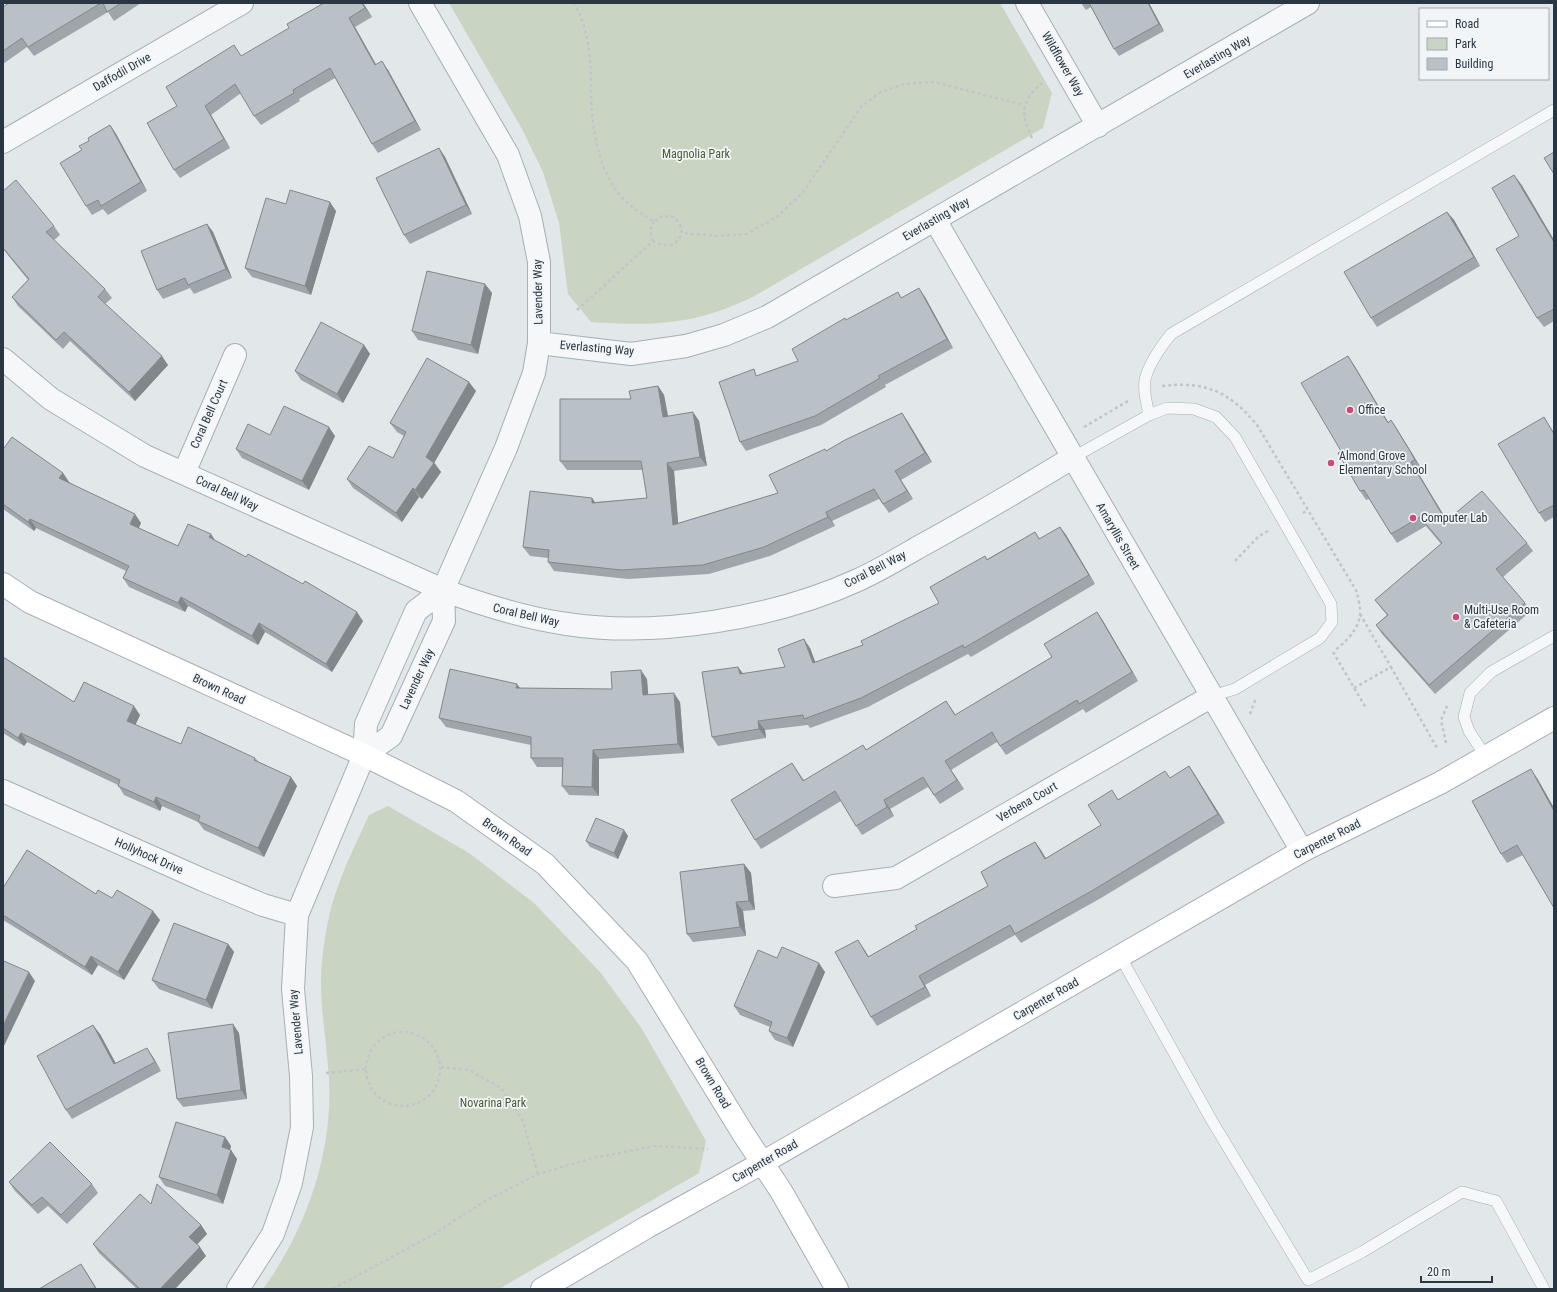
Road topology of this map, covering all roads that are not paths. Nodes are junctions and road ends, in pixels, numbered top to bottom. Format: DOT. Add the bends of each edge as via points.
graph roads {
  1 [pos="242,3"];
  2 [pos="420,3"];
  3 [pos="1027,3"];
  4 [pos="1308,3"];
  5 [pos="1554,110"];
  6 [pos="1098,126"];
  7 [pos="3,142"];
  8 [pos="935,220"];
  9 [pos="539,343"];
  10 [pos="235,355"];
  11 [pos="3,359"];
  12 [pos="1149,415"];
  13 [pos="1072,458"];
  14 [pos="184,473"];
  15 [pos="3,584"];
  16 [pos="443,590"];
  17 [pos="1554,636"];
  18 [pos="1212,696"];
  19 [pos="1554,718"];
  20 [pos="364,755"];
  21 [pos="1486,757"];
  22 [pos="3,792"];
  23 [pos="1302,851"];
  24 [pos="834,886"];
  25 [pos="297,915"];
  26 [pos="1120,956"];
  27 [pos="762,1164"];
  28 [pos="238,1289"];
  29 [pos="542,1289"];
  30 [pos="837,1289"];
  31 [pos="1544,1289"];
  1 -- 7 [label="street, Daffodil Drive"];
  2 -- 9 [label="street, Lavender Way" via="508,155 530,216 539,262"];
  3 -- 6 [label="street, Wildflower Way"];
  4 -- 6 [label="street, Everlasting Way"];
  5 -- 12 [label="lane" via="1171,334 1161,347 1145,379"];
  6 -- 8 [label="street, Everlasting Way"];
  8 -- 9 [label="street, Everlasting Way" via="767,317 724,335 686,346 631,354"];
  8 -- 13 [label="street, Amaryllis Street"];
  9 -- 16 [label="street, Lavender Way" via="534,373 506,448"];
  10 -- 14 [label="street, Coral Bell Court"];
  11 -- 14 [label="street, Coral Bell Way" via="51,398 144,456"];
  12 -- 13 [label="lane"];
  12 -- 18 [label="lane" via="1168,408 1194,409 1216,418 1235,437 1330,604 1332,622 1320,638 1235,689"];
  13 -- 16 [label="street, Coral Bell Way" via="986,510 858,580 795,603 728,620 642,629 567,624 480,603"];
  13 -- 18 [label="street, Amaryllis Street"];
  14 -- 16 [label="street, Coral Bell Way"];
  15 -- 20 [label="street, Brown Road" via="30,602"];
  16 -- 20 [label="street, Lavender Way" via="416,611 366,724"];
  16 -- 20 [label="street, Lavender Way" via="444,621 391,736"];
  17 -- 21 [label="lane" via="1491,672 1470,693 1464,717 1469,731"];
  18 -- 23 [label="street, Amaryllis Street"];
  18 -- 24 [label="street, Verbena Court" via="896,878"];
  19 -- 21 [label="street, Carpenter Road"];
  20 -- 25 [label="street, Lavender Way"];
  20 -- 27 [label="street, Brown Road" via="456,801 545,864 637,961"];
  21 -- 23 [label="street, Carpenter Road" via="1440,783"];
  22 -- 25 [label="street, Hollyhock Drive" via="203,880 263,905"];
  23 -- 26 [label="street, Carpenter Road"];
  25 -- 28 [label="street, Lavender Way" via="292,989 301,1076 302,1127 291,1183 273,1234"];
  26 -- 27 [label="street, Carpenter Road"];
  26 -- 31 [label="lane" via="1212,1121 1308,1280 1362,1252 1462,1192 1496,1201"];
  27 -- 29 [label="street, Carpenter Road" via="647,1227"];
  27 -- 30 [label="street, Brown Road" via="781,1191"];
}
